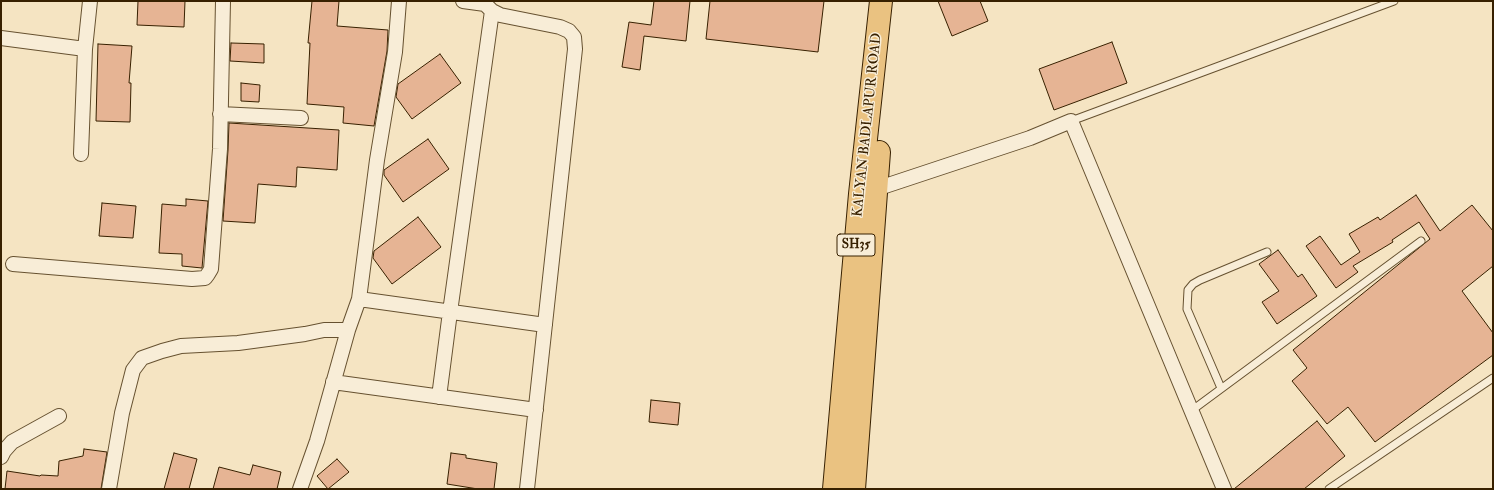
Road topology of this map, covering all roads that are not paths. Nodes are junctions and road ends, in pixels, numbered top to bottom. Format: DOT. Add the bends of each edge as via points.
graph roads {
  1 [pos="90,1"];
  2 [pos="223,1"];
  3 [pos="399,1"];
  4 [pos="463,1"];
  5 [pos="881,1"];
  6 [pos="892,1"];
  7 [pos="1394,1"];
  8 [pos="487,6"];
  9 [pos="1,38"];
  10 [pos="85,49"];
  11 [pos="220,114"];
  12 [pos="301,118"];
  13 [pos="1072,121"];
  14 [pos="81,154"];
  15 [pos="868,191"];
  16 [pos="1420,241"];
  17 [pos="1267,252"];
  18 [pos="13,264"];
  19 [pos="358,299"];
  20 [pos="450,312"];
  21 [pos="545,325"];
  22 [pos="348,330"];
  23 [pos="1493,378"];
  24 [pos="333,382"];
  25 [pos="1222,388"];
  26 [pos="439,397"];
  27 [pos="536,410"];
  28 [pos="1191,411"];
  29 [pos="59,416"];
  30 [pos="1,457"];
  31 [pos="109,489"];
  32 [pos="300,489"];
  33 [pos="527,489"];
  34 [pos="834,489"];
  35 [pos="854,489"];
  36 [pos="1224,489"];
  37 [pos="1329,489"];
  1 -- 10 [label="street"];
  2 -- 11 [label="street"];
  3 -- 19 [label="street" via="395,52"];
  4 -- 8 [label="street"];
  5 -- 15 [label="main road, KALYAN BADLAPUR ROAD / SH35"];
  6 -- 15 [label="main road, KALYAN BADLAPUR ROAD / SH35"];
  7 -- 13 [label="lane"];
  8 -- 20 [label="street"];
  8 -- 21 [label="street" via="500,15 560,27 574,37 576,49"];
  9 -- 10 [label="street"];
  10 -- 14 [label="street"];
  11 -- 12 [label="street"];
  11 -- 18 [label="street" via="220,149 210,269 205,278"];
  13 -- 15 [label="street" via="1030,138"];
  13 -- 28 [label="street"];
  15 -- 34 [label="main road, KALYAN BADLAPUR ROAD / SH35"];
  15 -- 35 [label="main road, KALYAN BADLAPUR ROAD / SH35"];
  16 -- 25 [label="lane"];
  17 -- 25 [label="lane" via="1200,280 1188,290 1187,309"];
  19 -- 20 [label="street"];
  19 -- 22 [label="street"];
  20 -- 21 [label="street"];
  20 -- 26 [label="street"];
  21 -- 27 [label="street"];
  22 -- 24 [label="street"];
  22 -- 31 [label="street" via="324,330 238,343 181,346 142,358 133,370 122,413"];
  23 -- 37 [label="lane"];
  24 -- 26 [label="street"];
  24 -- 32 [label="street" via="317,441"];
  25 -- 28 [label="lane"];
  26 -- 27 [label="street"];
  27 -- 33 [label="street"];
  28 -- 36 [label="street"];
  29 -- 30 [label="street" via="12,442"];
}
